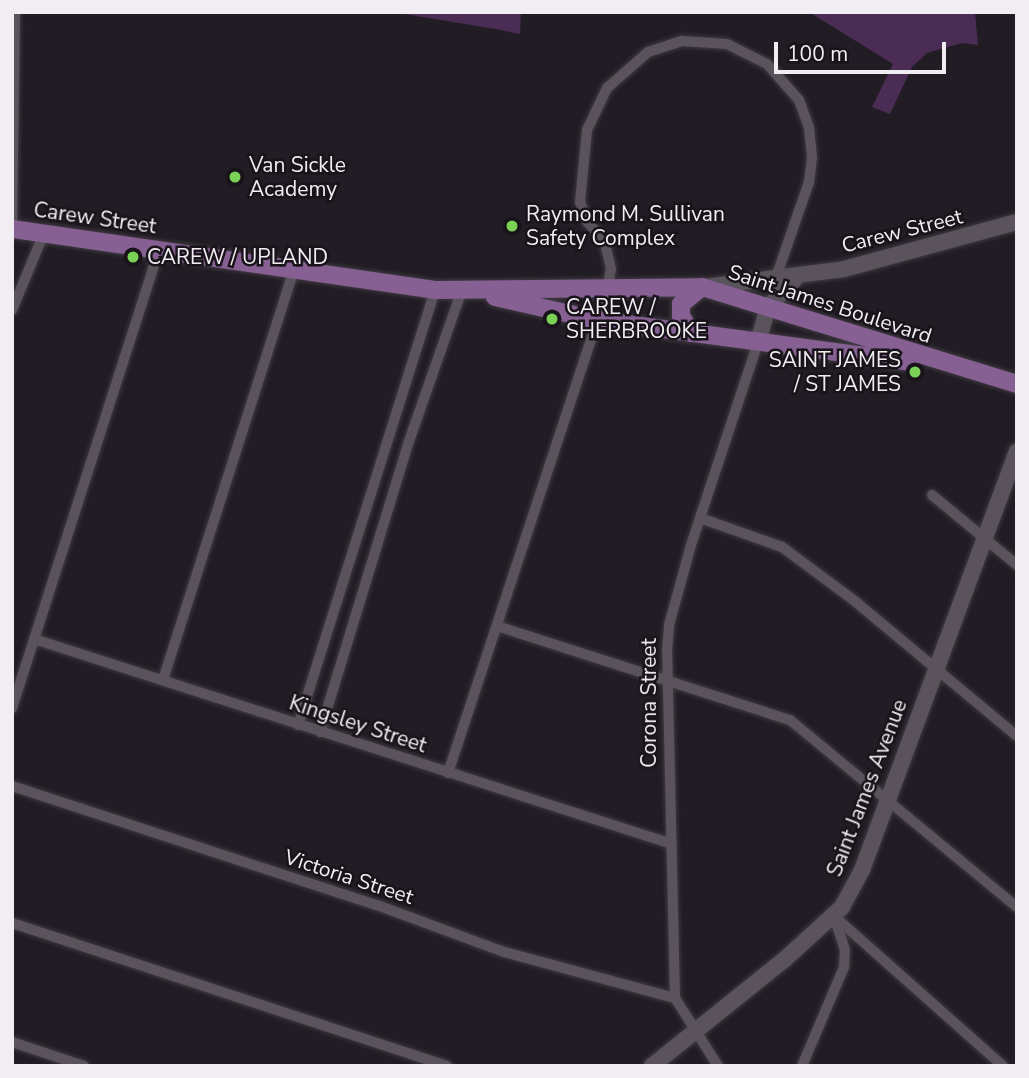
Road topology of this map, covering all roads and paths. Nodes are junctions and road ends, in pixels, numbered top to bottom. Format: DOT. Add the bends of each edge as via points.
graph roads {
  1 [pos="15,12"];
  2 [pos="1017,222"];
  3 [pos="12,229"];
  4 [pos="44,233"];
  5 [pos="159,250"];
  6 [pos="294,270"];
  7 [pos="796,278"];
  8 [pos="775,280"];
  9 [pos="702,287"];
  10 [pos="435,290"];
  11 [pos="462,290"];
  12 [pos="607,291"];
  13 [pos="768,307"];
  14 [pos="12,310"];
  15 [pos="596,320"];
  16 [pos="691,333"];
  17 [pos="758,342"];
  18 [pos="945,365"];
  19 [pos="1017,384"];
  20 [pos="1017,452"];
  21 [pos="932,495"];
  22 [pos="700,518"];
  23 [pos="984,538"];
  24 [pos="1017,565"];
  25 [pos="497,626"];
  26 [pos="34,639"];
  27 [pos="936,667"];
  28 [pos="163,680"];
  29 [pos="667,680"];
  30 [pos="12,708"];
  31 [pos="298,725"];
  32 [pos="320,732"];
  33 [pos="1017,736"];
  34 [pos="448,773"];
  35 [pos="12,786"];
  36 [pos="888,798"];
  37 [pos="669,843"];
  38 [pos="1017,907"];
  39 [pos="834,916"];
  40 [pos="12,923"];
  41 [pos="675,998"];
  42 [pos="694,1032"];
  43 [pos="12,1042"];
  44 [pos="47,1060"];
  45 [pos="84,1066"];
  46 [pos="447,1066"];
  47 [pos="652,1066"];
  48 [pos="718,1066"];
  49 [pos="802,1066"];
  50 [pos="1003,1066"];
  1 -- 3 [label="street"];
  2 -- 7 [label="main road, Carew Street" via="933,249"];
  3 -- 4 [label="main road, Carew Street"];
  4 -- 5 [label="main road, Carew Street"];
  4 -- 14 [label="street"];
  5 -- 6 [label="main road, Carew Street"];
  5 -- 26 [label="street"];
  6 -- 10 [label="main road, Carew Street"];
  6 -- 28 [label="street"];
  7 -- 8 [label="main road, Carew Street"];
  7 -- 13 [label="main road"];
  8 -- 9 [label="main road, Carew Street"];
  8 -- 12 [label="street" via="809,182 812,150 805,114 790,86 767,64 727,44 693,40 659,46 626,67 599,101 587,130 580,202 587,221 605,242 611,269"];
  9 -- 12 [label="main road, Carew Street"];
  9 -- 13 [label="main road, Saint James Boulevard"];
  9 -- 16 [label="main road" via="681,304 681,316"];
  10 -- 11 [label="main road, Carew Street"];
  10 -- 31 [label="street"];
  11 -- 12 [label="main road, Carew Street"];
  11 -- 15 [label="main road, Carew Street"];
  11 -- 32 [label="street" via="408,444"];
  12 -- 15 [label="street"];
  13 -- 17 [label="main road"];
  13 -- 18 [label="main road, Saint James Boulevard"];
  15 -- 16 [label="main road, Carew Street"];
  15 -- 25 [label="street"];
  16 -- 17 [label="main road, Carew Street"];
  17 -- 18 [label="main road, Saint James Boulevard"];
  17 -- 22 [label="street, Corona Street"];
  18 -- 19 [label="main road, Saint James Boulevard"];
  20 -- 23 [label="main road, Saint James Avenue"];
  21 -- 23 [label="street"];
  22 -- 27 [label="street" via="782,547"];
  22 -- 29 [label="street, Corona Street" via="668,625"];
  23 -- 24 [label="street"];
  23 -- 27 [label="main road, Saint James Avenue"];
  25 -- 29 [label="street"];
  25 -- 34 [label="street"];
  26 -- 28 [label="street, Kingsley Street"];
  26 -- 30 [label="street"];
  27 -- 33 [label="street"];
  27 -- 36 [label="main road, Saint James Avenue"];
  28 -- 31 [label="street, Kingsley Street"];
  29 -- 36 [label="street" via="790,720"];
  29 -- 37 [label="street, Corona Street"];
  31 -- 32 [label="street, Kingsley Street"];
  32 -- 34 [label="street, Kingsley Street"];
  34 -- 37 [label="street, Kingsley Street"];
  35 -- 41 [label="street, Victoria Street" via="377,905 504,952"];
  36 -- 38 [label="street"];
  36 -- 39 [label="main road, Saint James Avenue" via="862,870"];
  37 -- 41 [label="street, Corona Street"];
  39 -- 42 [label="main road, Saint James Avenue"];
  39 -- 49 [label="street" via="845,950 844,967"];
  39 -- 50 [label="street"];
  40 -- 46 [label="street"];
  41 -- 42 [label="street, Corona Street"];
  42 -- 47 [label="main road, Saint James Avenue"];
  42 -- 48 [label="street, Corona Street"];
  43 -- 44 [label="street"];
  44 -- 45 [label="street"];
}
